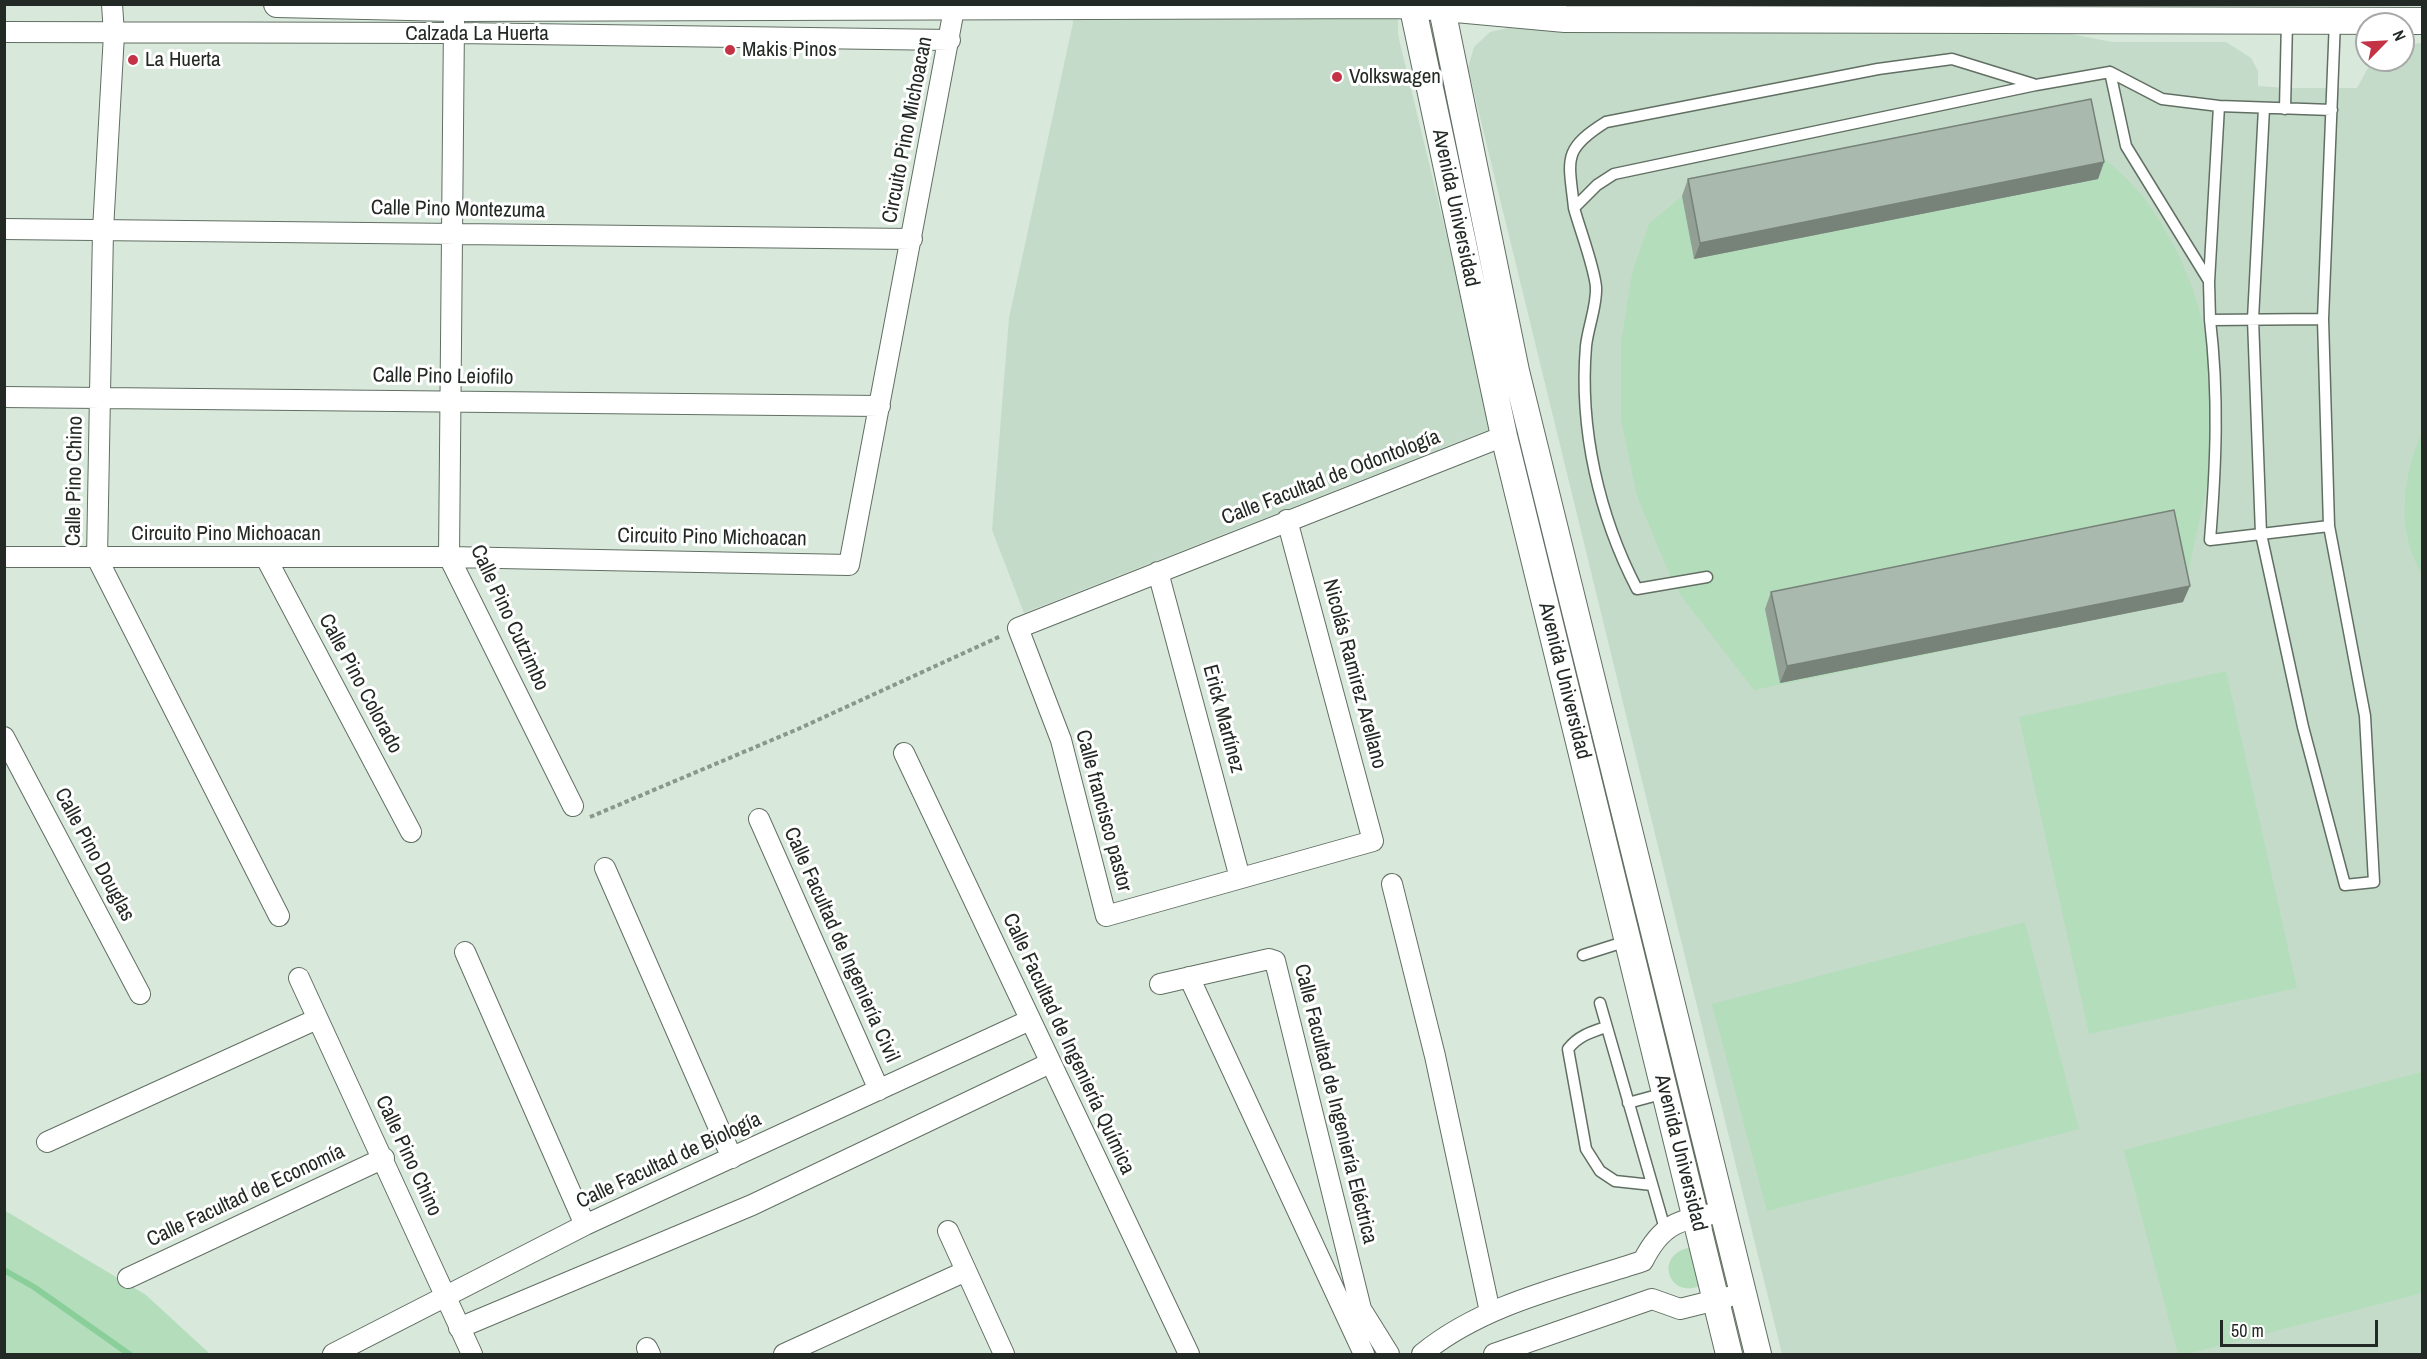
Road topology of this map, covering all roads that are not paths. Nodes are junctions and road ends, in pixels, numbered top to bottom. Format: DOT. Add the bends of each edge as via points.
graph roads {
  1 [pos="112,4"];
  2 [pos="277,4"];
  3 [pos="955,5"];
  4 [pos="1412,5"];
  5 [pos="453,6"];
  6 [pos="1441,7"];
  7 [pos="2335,20"];
  8 [pos="2287,21"];
  9 [pos="2422,21"];
  10 [pos="4,32"];
  11 [pos="456,33"];
  12 [pos="114,34"];
  13 [pos="950,40"];
  14 [pos="2110,72"];
  15 [pos="2036,85"];
  16 [pos="2219,106"];
  17 [pos="2264,108"];
  18 [pos="2285,109"];
  19 [pos="2332,111"];
  20 [pos="1574,208"];
  21 [pos="4,229"];
  22 [pos="103,230"];
  23 [pos="452,234"];
  24 [pos="912,239"];
  25 [pos="2209,282"];
  26 [pos="2253,319"];
  27 [pos="2323,319"];
  28 [pos="2210,320"];
  29 [pos="4,397"];
  30 [pos="100,398"];
  31 [pos="450,401"];
  32 [pos="880,405"];
  33 [pos="1504,436"];
  34 [pos="1287,520"];
  35 [pos="2329,526"];
  36 [pos="2261,534"];
  37 [pos="4,557"];
  38 [pos="449,557"];
  39 [pos="97,558"];
  40 [pos="266,558"];
  41 [pos="1167,568"];
  42 [pos="1707,577"];
  43 [pos="1018,628"];
  44 [pos="4,737"];
  45 [pos="904,753"];
  46 [pos="573,806"];
  47 [pos="759,819"];
  48 [pos="411,832"];
  49 [pos="1373,841"];
  50 [pos="605,868"];
  51 [pos="1240,878"];
  52 [pos="1392,884"];
  53 [pos="279,916"];
  54 [pos="1627,941"];
  55 [pos="465,952"];
  56 [pos="1583,955"];
  57 [pos="1190,977"];
  58 [pos="299,978"];
  59 [pos="1160,984"];
  60 [pos="140,994"];
  61 [pos="1599,1003"];
  62 [pos="316,1019"];
  63 [pos="1030,1020"];
  64 [pos="1606,1027"];
  65 [pos="1050,1063"];
  66 [pos="879,1090"];
  67 [pos="1665,1093"];
  68 [pos="1628,1102"];
  69 [pos="47,1142"];
  70 [pos="384,1158"];
  71 [pos="732,1158"];
  72 [pos="1652,1185"];
  73 [pos="1723,1212"];
  74 [pos="1696,1217"];
  75 [pos="585,1225"];
  76 [pos="1665,1229"];
  77 [pos="948,1231"];
  78 [pos="966,1271"];
  79 [pos="128,1278"];
  80 [pos="1742,1292"];
  81 [pos="446,1296"];
  82 [pos="1715,1301"];
  83 [pos="1490,1312"];
  84 [pos="1353,1313"];
  85 [pos="459,1328"];
  86 [pos="822,1346"];
  87 [pos="333,1354"];
  88 [pos="472,1354"];
  89 [pos="784,1354"];
  90 [pos="1004,1354"];
  91 [pos="1189,1354"];
  92 [pos="1364,1354"];
  93 [pos="1389,1354"];
  94 [pos="1422,1354"];
  95 [pos="1494,1354"];
  96 [pos="1729,1354"];
  97 [pos="1758,1354"];
  1 -- 12 [label="street, Calle Pino Chino"];
  2 -- 5 [label="street, Calzada La Huerta"];
  3 -- 4 [label="street, Calzada La Huerta"];
  3 -- 5 [label="street, Calzada La Huerta"];
  3 -- 13 [label="street, Circuito Pino Michoacan"];
  4 -- 6 [label="street, Calzada La Huerta"];
  4 -- 33 [label="street, Avenida Universidad"];
  5 -- 11 [label="street, Calle Pino Cutzimbo"];
  6 -- 8 [label="street, Calzada La Huerta" via="1565,20"];
  6 -- 73 [label="street, Avenida Universidad" via="1516,372"];
  7 -- 8 [label="street, Calzada La Huerta"];
  7 -- 9 [label="street, Calzada La Huerta"];
  7 -- 19 [label="lane"];
  8 -- 18 [label="lane"];
  10 -- 12 [label="street, Calzada La Huerta"];
  11 -- 12 [label="street, Calzada La Huerta"];
  11 -- 13 [label="street, Calzada La Huerta"];
  11 -- 23 [label="street, Calle Pino Cutzimbo"];
  12 -- 22 [label="street, Calle Pino Chino"];
  13 -- 24 [label="street, Circuito Pino Michoacan"];
  14 -- 15 [label="lane"];
  14 -- 16 [label="lane" via="2162,99"];
  14 -- 25 [label="lane" via="2126,146"];
  15 -- 20 [label="lane" via="1614,174"];
  15 -- 20 [label="lane" via="1952,59 1878,69 1606,122 1583,136 1569,160"];
  16 -- 17 [label="lane"];
  16 -- 25 [label="lane"];
  17 -- 18 [label="lane"];
  17 -- 26 [label="lane"];
  18 -- 19 [label="lane"];
  19 -- 27 [label="lane"];
  20 -- 42 [label="lane" via="1596,288 1586,346 1587,426 1598,488 1624,565 1637,589"];
  21 -- 22 [label="street, Calle Pino Montezuma"];
  22 -- 23 [label="street, Calle Pino Montezuma"];
  22 -- 30 [label="street, Calle Pino Chino"];
  23 -- 24 [label="street, Calle Pino Montezuma"];
  23 -- 31 [label="street, Calle Pino Cutzimbo"];
  24 -- 32 [label="street, Circuito Pino Michoacan"];
  25 -- 28 [label="lane"];
  26 -- 27 [label="lane"];
  26 -- 28 [label="lane"];
  26 -- 36 [label="lane"];
  27 -- 35 [label="lane"];
  28 -- 36 [label="lane" via="2217,447 2210,540"];
  29 -- 30 [label="street, Calle Pino Leiofilo"];
  30 -- 31 [label="street, Calle Pino Leiofilo"];
  30 -- 39 [label="street, Calle Pino Chino"];
  31 -- 32 [label="street, Calle Pino Leiofilo"];
  31 -- 38 [label="street, Calle Pino Cutzimbo"];
  32 -- 38 [label="street, Circuito Pino Michoacan" via="849,565"];
  33 -- 34 [label="street, Calle Facultad de Odontología"];
  33 -- 54 [label="street, Avenida Universidad"];
  34 -- 41 [label="street, Calle Facultad de Odontología"];
  34 -- 49 [label="street, Nicolás Ramirez Arellano"];
  35 -- 36 [label="lane"];
  35 -- 36 [label="lane" via="2365,716 2374,882 2345,885 2303,728"];
  37 -- 39 [label="street, Circuito Pino Michoacan"];
  38 -- 40 [label="street, Circuito Pino Michoacan"];
  38 -- 46 [label="street, Calle Pino Cutzimbo"];
  39 -- 40 [label="street, Circuito Pino Michoacan"];
  39 -- 53 [label="street, Calle Pino Chino"];
  40 -- 48 [label="street, Calle Pino Colorado"];
  41 -- 43 [label="street, Calle Facultad de Odontología"];
  41 -- 51 [label="street, Erick Martínez"];
  43 -- 51 [label="street, Calle francisco pastor" via="1061,740 1106,916"];
  44 -- 60 [label="street, Calle Pino Douglas"];
  45 -- 63 [label="street, Calle Facultad de Ingenierίa Quίmica"];
  47 -- 66 [label="street, Calle Facultad de Ingeniería Civil"];
  49 -- 51 [label="street, Calle francisco pastor"];
  50 -- 71 [label="street"];
  52 -- 83 [label="street" via="1437,1067"];
  54 -- 56 [label="lane"];
  54 -- 67 [label="street, Avenida Universidad"];
  55 -- 75 [label="street"];
  57 -- 59 [label="street, Calle Facultad de Ingeniería Eléctrica"];
  57 -- 84 [label="street, Calle Facultad de Ingeniería Eléctrica"];
  57 -- 84 [label="street, Calle Facultad de Ingeniería Eléctrica" via="1269,959 1275,961"];
  58 -- 62 [label="street, Calle Pino Chino"];
  61 -- 64 [label="lane"];
  62 -- 69 [label="street"];
  62 -- 70 [label="street, Calle Pino Chino"];
  63 -- 65 [label="street, Calle Facultad de Ingenierίa Quίmica"];
  63 -- 66 [label="street, Calle Facultad de Biología"];
  64 -- 68 [label="lane"];
  64 -- 72 [label="lane" via="1575,1040 1568,1049 1586,1149 1600,1171 1615,1181"];
  65 -- 85 [label="street" via="752,1205"];
  65 -- 91 [label="street, Calle Facultad de Ingenierίa Quίmica"];
  66 -- 71 [label="street, Calle Facultad de Biología"];
  67 -- 68 [label="lane"];
  67 -- 74 [label="street, Avenida Universidad"];
  68 -- 72 [label="lane"];
  70 -- 79 [label="street, Calle Facultad de Economía"];
  70 -- 81 [label="street, Calle Pino Chino"];
  71 -- 75 [label="street, Calle Facultad de Biología"];
  72 -- 76 [label="lane"];
  73 -- 74 [label="street"];
  73 -- 80 [label="street, Avenida Universidad"];
  74 -- 76 [label="street"];
  74 -- 82 [label="street, Avenida Universidad"];
  75 -- 81 [label="street, Calle Facultad de Biología"];
  76 -- 83 [label="street" via="1653,1240 1643,1261"];
  77 -- 78 [label="street"];
  78 -- 86 [label="street"];
  78 -- 90 [label="street"];
  80 -- 82 [label="street"];
  80 -- 97 [label="street, Avenida Universidad"];
  81 -- 85 [label="street, Calle Pino Chino"];
  81 -- 87 [label="street, Calle Facultad de Biología"];
  82 -- 95 [label="street" via="1680,1309 1652,1299"];
  82 -- 96 [label="street, Avenida Universidad"];
  83 -- 94 [label="street" via="1443,1337"];
  84 -- 92 [label="street, Calle Facultad de Ingeniería Eléctrica"];
  84 -- 93 [label="street, Calle Facultad de Ingeniería Eléctrica"];
  85 -- 88 [label="street, Calle Pino Chino"];
  86 -- 89 [label="street"];
}
